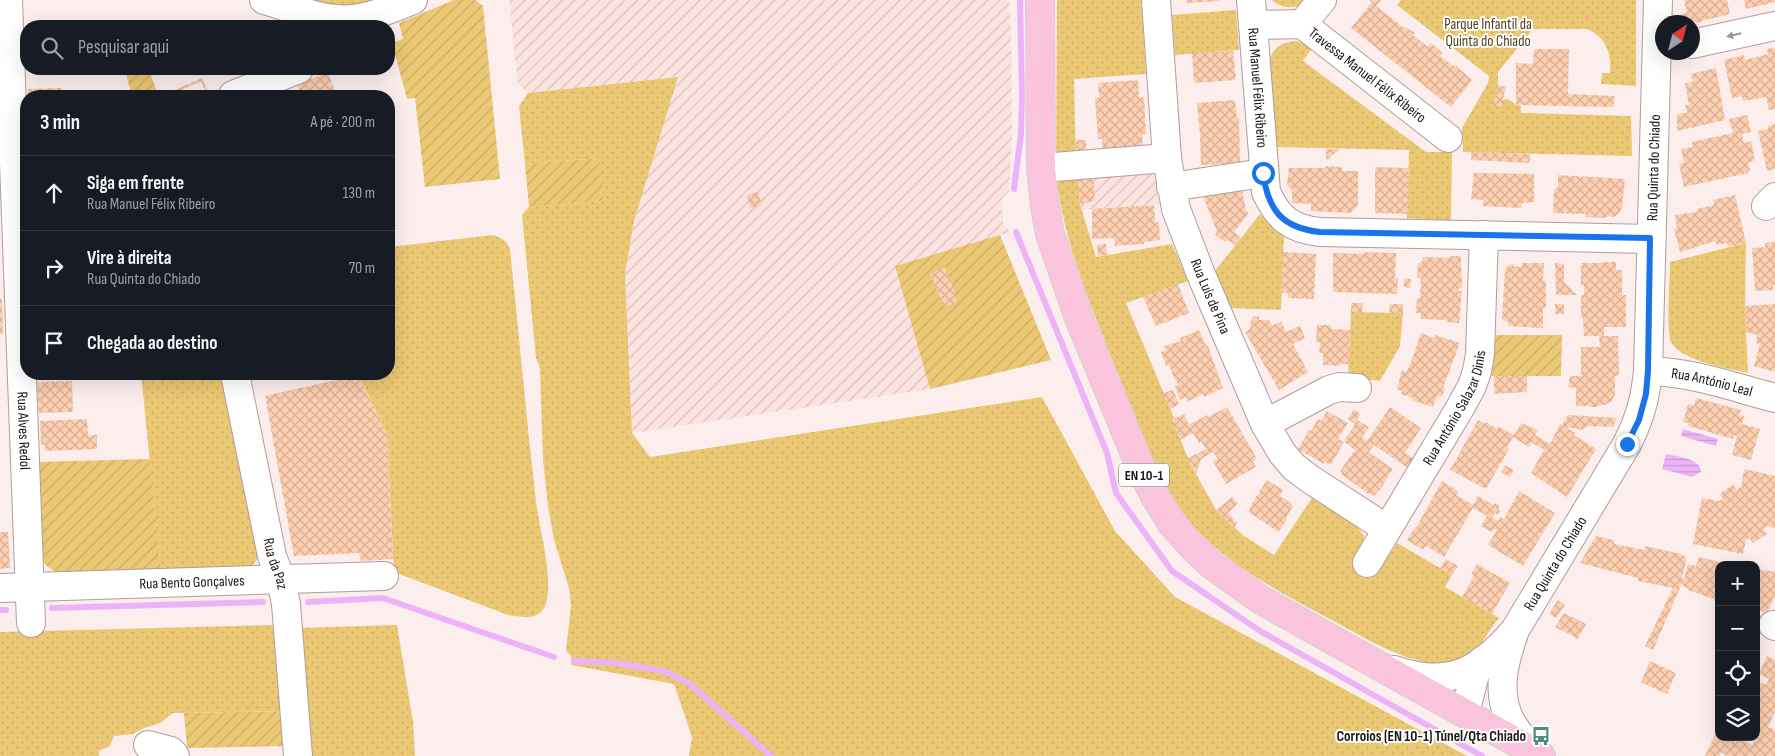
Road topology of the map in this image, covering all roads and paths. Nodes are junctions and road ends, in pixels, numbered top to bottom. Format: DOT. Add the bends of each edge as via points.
graph roads {
  1 [pos="8,0"];
  2 [pos="264,0"];
  3 [pos="413,0"];
  4 [pos="1040,0"];
  5 [pos="1156,0"];
  6 [pos="1322,0"];
  7 [pos="1658,0"];
  8 [pos="1252,12"];
  9 [pos="1659,15"];
  10 [pos="364,20"];
  11 [pos="377,20"];
  12 [pos="1302,24"];
  13 [pos="1775,26"];
  14 [pos="1700,42"];
  15 [pos="1660,60"];
  16 [pos="284,75"];
  17 [pos="248,90"];
  18 [pos="1448,138"];
  19 [pos="1167,158"];
  20 [pos="1054,167"];
  21 [pos="1263,173"];
  22 [pos="1171,187"];
  23 [pos="1484,235"];
  24 [pos="1650,238"];
  25 [pos="15,277"];
  26 [pos="1648,371"];
  27 [pos="236,380"];
  28 [pos="1357,388"];
  29 [pos="1775,398"];
  30 [pos="1265,424"];
  31 [pos="12,434"];
  32 [pos="1387,529"];
  33 [pos="1367,563"];
  34 [pos="384,576"];
  35 [pos="281,580"];
  36 [pos="29,587"];
  37 [pos="0,588"];
  38 [pos="31,623"];
  39 [pos="1370,660"];
  40 [pos="1493,668"];
  41 [pos="1465,713"];
  42 [pos="148,745"];
  43 [pos="1537,754"];
  44 [pos="175,756"];
  45 [pos="298,756"];
  1 -- 25 [label="street, Rua Alves Redol"];
  2 -- 10 [label="street" via="335,19"];
  3 -- 11 [label="street"];
  4 -- 39 [label="main road, EN 10-1" via="1041,168 1050,234 1079,318 1156,498 1192,548 1234,582"];
  5 -- 19 [label="street, Rua Luís de Pina"];
  6 -- 12 [label="street"];
  7 -- 9 [label="street, Rua Quinta do Chiado"];
  8 -- 12 [label="street, Travessa Manuel Félix Ribeiro"];
  8 -- 21 [label="street, Rua Manuel Félix Ribeiro"];
  12 -- 18 [label="street, Travessa Manuel Félix Ribeiro"];
  13 -- 14 [label="street, one-way"];
  15 -- 24 [label="street, Rua Quinta do Chiado"];
  16 -- 17 [label="street"];
  19 -- 20 [label="street"];
  19 -- 22 [label="street, Rua Luís de Pina"];
  21 -- 22 [label="street"];
  21 -- 23 [label="street, Rua Manuel Félix Ribeiro" via="1271,205 1291,225 1305,231"];
  22 -- 30 [label="street, Rua Luís de Pina" via="1185,235"];
  23 -- 24 [label="street, Rua Manuel Félix Ribeiro"];
  23 -- 32 [label="street, Rua António Salazar Dinis" via="1477,371 1460,408"];
  24 -- 26 [label="street, Rua Quinta do Chiado"];
  25 -- 31 [label="street, Rua Alves Redol"];
  26 -- 29 [label="street, Rua António Leal" via="1688,374"];
  26 -- 40 [label="street, Rua Quinta do Chiado" via="1639,420 1627,444 1515,630 1500,647"];
  27 -- 35 [label="street, Rua da Paz" via="272,556"];
  28 -- 30 [label="street" via="1329,390"];
  30 -- 32 [label="street, Rua Luís de Pina" via="1294,466"];
  31 -- 36 [label="street, Rua Alves Redol"];
  32 -- 33 [label="street, Rua António Salazar Dinis"];
  34 -- 35 [label="street, Rua Bento Gonçalves"];
  35 -- 36 [label="street, Rua Bento Gonçalves"];
  35 -- 45 [label="street, Rua da Paz" via="286,604"];
  36 -- 37 [label="street, Rua Bento Gonçalves"];
  36 -- 38 [label="street, Rua Alves Redol"];
  39 -- 40 [label="street, Rua Quinta do Chiado" via="1410,676 1432,678"];
  39 -- 41 [label="main road, EN 10-1"];
  40 -- 41 [label="street, Rua Quinta do Chiado" via="1475,674"];
  40 -- 43 [label="street" via="1511,720"];
  41 -- 43 [label="main road, EN 10-1"];
  42 -- 44 [label="street" via="171,751"];
}
